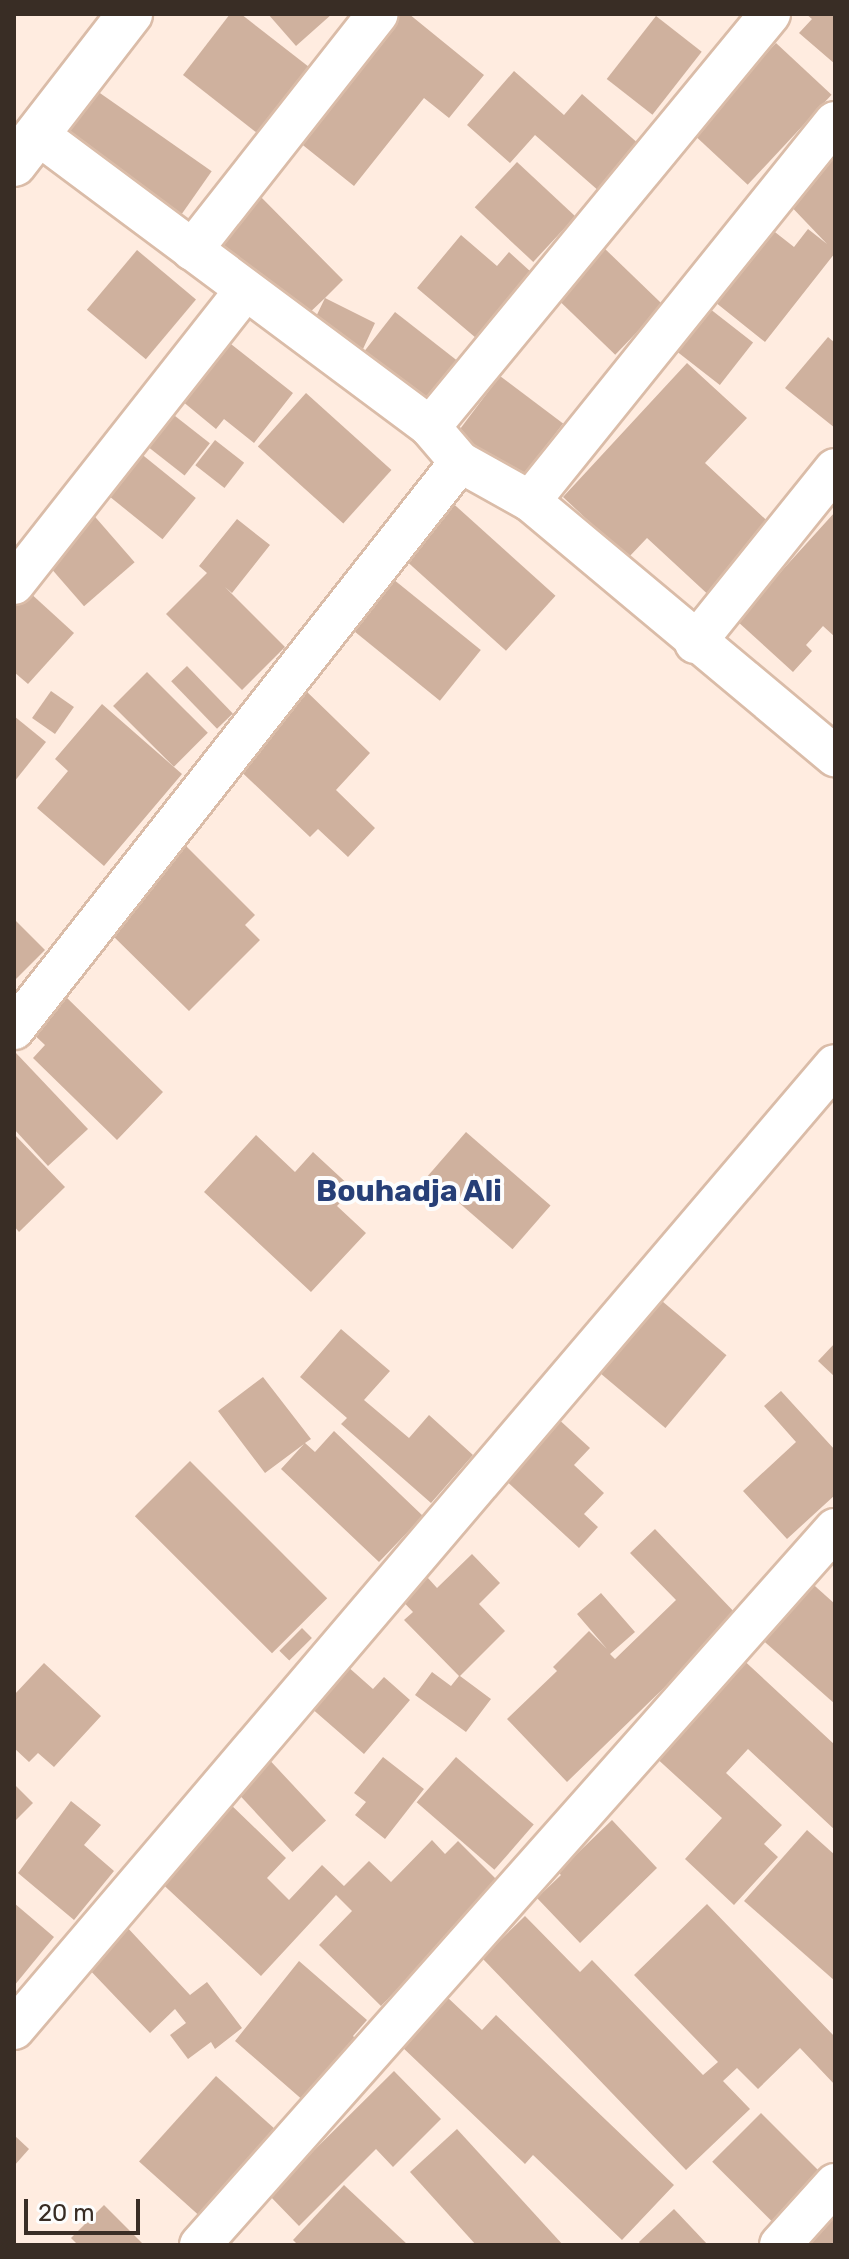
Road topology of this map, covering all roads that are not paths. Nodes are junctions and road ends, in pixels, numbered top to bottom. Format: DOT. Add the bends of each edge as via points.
graph roads {
  1 [pos="130,14"];
  2 [pos="378,14"];
  3 [pos="770,14"];
  4 [pos="835,122"];
  5 [pos="25,148"];
  6 [pos="192,250"];
  7 [pos="245,290"];
  8 [pos="430,427"];
  9 [pos="460,462"];
  10 [pos="835,469"];
  11 [pos="530,501"];
  12 [pos="14,584"];
  13 [pos="695,643"];
  14 [pos="834,754"];
  15 [pos="14,1029"];
  16 [pos="835,1065"];
  17 [pos="835,1529"];
  18 [pos="14,2029"];
  19 [pos="835,2184"];
  20 [pos="200,2245"];
  21 [pos="780,2245"];
  1 -- 5 [label="street"];
  2 -- 6 [label="street"];
  3 -- 8 [label="street"];
  4 -- 11 [label="street"];
  5 -- 6 [label="street"];
  6 -- 7 [label="street"];
  7 -- 8 [label="street"];
  7 -- 12 [label="street"];
  8 -- 9 [label="street"];
  9 -- 11 [label="street"];
  9 -- 15 [label="street"];
  10 -- 13 [label="street"];
  11 -- 13 [label="street"];
  13 -- 14 [label="street"];
  16 -- 18 [label="street"];
  17 -- 20 [label="street"];
  19 -- 21 [label="street"];
}
